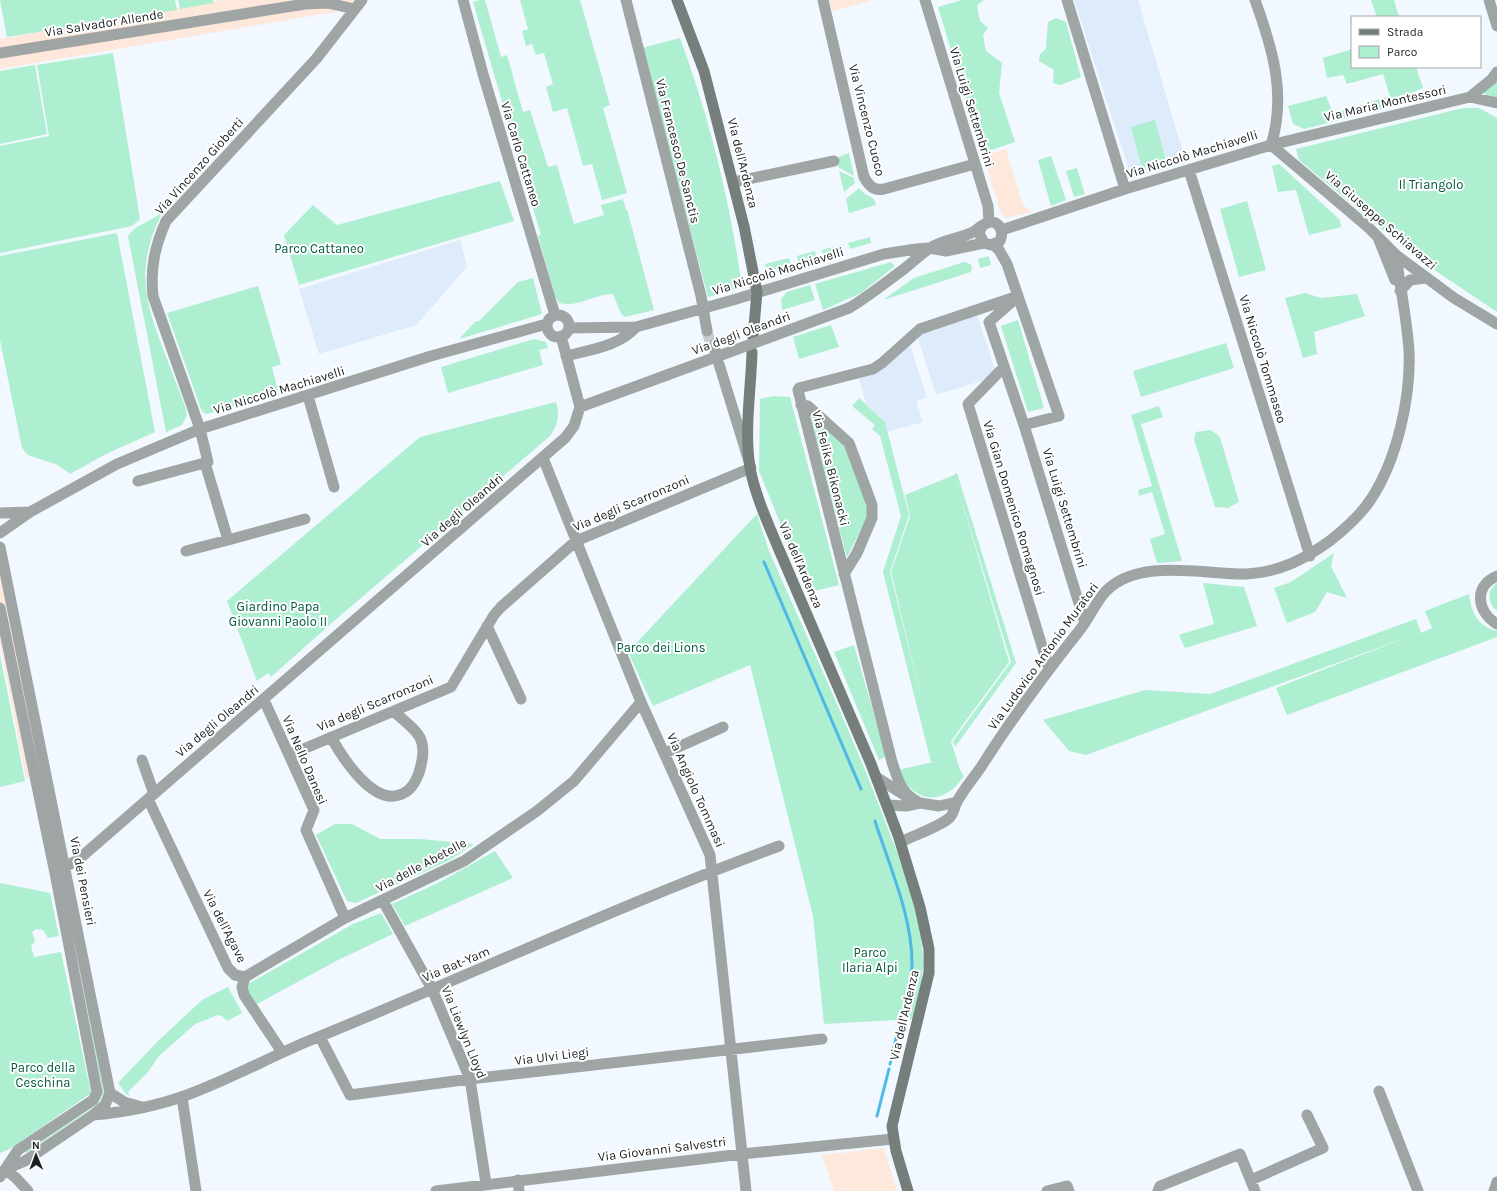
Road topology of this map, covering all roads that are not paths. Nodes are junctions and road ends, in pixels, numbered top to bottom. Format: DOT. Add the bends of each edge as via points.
graph roads {
  1 [pos="362,0"];
  2 [pos="463,0"];
  3 [pos="626,0"];
  4 [pos="677,0"];
  5 [pos="823,0"];
  6 [pos="925,0"];
  7 [pos="1067,0"];
  8 [pos="1255,0"];
  9 [pos="1489,0"];
  10 [pos="354,9"];
  11 [pos="1497,26"];
  12 [pos="0,53"];
  13 [pos="1497,72"];
  14 [pos="1470,97"];
  15 [pos="1497,103"];
  16 [pos="1271,145"];
  17 [pos="834,160"];
  18 [pos="975,164"];
  19 [pos="1190,170"];
  20 [pos="734,182"];
  21 [pos="1125,189"];
  22 [pos="986,224"];
  23 [pos="1002,230"];
  24 [pos="1376,236"];
  25 [pos="989,244"];
  26 [pos="929,248"];
  27 [pos="1396,255"];
  28 [pos="1426,278"];
  29 [pos="1400,291"];
  30 [pos="757,292"];
  31 [pos="1018,296"];
  32 [pos="704,308"];
  33 [pos="555,315"];
  34 [pos="1497,324"];
  35 [pos="547,326"];
  36 [pos="636,327"];
  37 [pos="708,327"];
  38 [pos="569,328"];
  39 [pos="561,336"];
  40 [pos="753,338"];
  41 [pos="752,352"];
  42 [pos="566,356"];
  43 [pos="719,364"];
  44 [pos="1004,367"];
  45 [pos="308,396"];
  46 [pos="801,405"];
  47 [pos="580,407"];
  48 [pos="1024,426"];
  49 [pos="200,429"];
  50 [pos="543,458"];
  51 [pos="205,463"];
  52 [pos="750,468"];
  53 [pos="138,481"];
  54 [pos="334,487"];
  55 [pos="30,512"];
  56 [pos="0,513"];
  57 [pos="305,519"];
  58 [pos="0,533"];
  59 [pos="228,540"];
  60 [pos="576,541"];
  61 [pos="0,547"];
  62 [pos="186,551"];
  63 [pos="1310,556"];
  64 [pos="844,574"];
  65 [pos="1496,575"];
  66 [pos="0,608"];
  67 [pos="1085,623"];
  68 [pos="1497,624"];
  69 [pos="487,626"];
  70 [pos="1049,669"];
  71 [pos="521,699"];
  72 [pos="264,700"];
  73 [pos="641,702"];
  74 [pos="394,711"];
  75 [pos="723,727"];
  76 [pos="331,737"];
  77 [pos="665,753"];
  78 [pos="289,755"];
  79 [pos="142,760"];
  80 [pos="892,762"];
  81 [pos="876,777"];
  82 [pos="151,797"];
  83 [pos="915,800"];
  84 [pos="957,802"];
  85 [pos="887,805"];
  86 [pos="900,842"];
  87 [pos="779,846"];
  88 [pos="66,867"];
  89 [pos="712,870"];
  90 [pos="55,873"];
  91 [pos="383,901"];
  92 [pos="345,918"];
  93 [pos="245,977"];
  94 [pos="432,989"];
  95 [pos="320,1037"];
  96 [pos="822,1039"];
  97 [pos="731,1050"];
  98 [pos="282,1052"];
  99 [pos="470,1079"];
  100 [pos="1378,1091"];
  101 [pos="110,1092"];
  102 [pos="182,1097"];
  103 [pos="144,1107"];
  104 [pos="94,1115"];
  105 [pos="1307,1115"];
  106 [pos="893,1139"];
  107 [pos="742,1154"];
  108 [pos="4,1172"];
  109 [pos="1251,1180"];
  110 [pos="1497,1182"];
  111 [pos="518,1186"];
  112 [pos="479,1187"];
  113 [pos="28,1191"];
  114 [pos="196,1191"];
  115 [pos="436,1191"];
  116 [pos="746,1191"];
  117 [pos="908,1191"];
  118 [pos="1047,1191"];
  119 [pos="1069,1191"];
  120 [pos="1158,1191"];
  121 [pos="1255,1191"];
  122 [pos="1418,1191"];
  123 [pos="1494,1191"];
  1 -- 10 [label="street, Via Vincenzo Gioberti"];
  2 -- 33 [label="street, Via Carlo Cattaneo"];
  3 -- 32 [label="street, Via Francesco De Sanctis"];
  4 -- 20 [label="main road, Via dell'Ardenza" via="704,71"];
  5 -- 18 [label="street, Via Vincenzo Cuoco" via="864,177 868,184 873,188 884,189"];
  6 -- 18 [label="street, Via Luigi Settembrini"];
  7 -- 21 [label="street"];
  8 -- 16 [label="street, Via Niccolò Machiavelli" via="1270,43 1277,81 1278,111"];
  9 -- 11 [label="street"];
  10 -- 12 [label="street, Via Salvador Allende" via="328,3 305,4"];
  10 -- 49 [label="street, Via Vincenzo Gioberti" via="316,59 166,221 157,242 151,275 153,296"];
  13 -- 14 [label="street, Via Maria Montessori"];
  14 -- 15 [label="street"];
  14 -- 16 [label="street, Via Maria Montessori"];
  16 -- 19 [label="street, Via Niccolò Machiavelli"];
  16 -- 24 [label="street, Via Giuseppe Schiavazzi"];
  17 -- 20 [label="street"];
  18 -- 22 [label="street, Via Luigi Settembrini" via="988,206"];
  19 -- 21 [label="street, Via Niccolò Machiavelli"];
  19 -- 63 [label="street, Via Niccolò Tommaseo"];
  20 -- 30 [label="main road, Via dell'Ardenza"];
  21 -- 23 [label="street, Via Niccolò Machiavelli"];
  22 -- 23 [label="street" via="997,224"];
  22 -- 25 [label="street" via="979,233"];
  22 -- 26 [label="street, Via Niccolò Machiavelli"];
  23 -- 25 [label="street" via="1002,238"];
  24 -- 27 [label="street, Via Giuseppe Schiavazzi"];
  24 -- 29 [label="street, Via Ludovico Antonio Muratori"];
  25 -- 26 [label="street, Via Niccolò Machiavelli" via="946,251"];
  25 -- 31 [label="street" via="999,250 1007,264"];
  26 -- 30 [label="street, Via Niccolò Machiavelli" via="884,254"];
  26 -- 47 [label="street, Via degli Oleandri, bridge" via="878,289 849,308"];
  27 -- 28 [label="street, Via Giuseppe Schiavazzi"];
  27 -- 29 [label="street, Via Ludovico Antonio Muratori"];
  28 -- 29 [label="street" via="1410,280"];
  28 -- 34 [label="street, Via Giuseppe Schiavazzi"];
  29 -- 63 [label="street, Via Ludovico Antonio Muratori" via="1409,365 1397,439 1378,488 1365,508 1346,528"];
  30 -- 32 [label="street, Via Niccolò Machiavelli"];
  30 -- 40 [label="main road, Via dell'Ardenza"];
  31 -- 44 [label="street, Via Luigi Settembrini" via="989,322"];
  31 -- 46 [label="street" via="920,329 873,369 799,388 797,392"];
  31 -- 48 [label="street" via="1059,416"];
  32 -- 36 [label="street, Via Niccolò Machiavelli"];
  32 -- 37 [label="street, Via Francesco De Sanctis"];
  33 -- 35 [label="street"];
  33 -- 38 [label="street" via="566,318"];
  35 -- 39 [label="street" via="553,335"];
  35 -- 45 [label="street, Via Niccolò Machiavelli" via="432,356"];
  36 -- 38 [label="street, Via Niccolò Machiavelli"];
  36 -- 42 [label="street, Via Niccolò Machiavelli" via="618,340"];
  38 -- 39 [label="street"];
  39 -- 42 [label="street"];
  41 -- 52 [label="main road, Via dell'Ardenza"];
  42 -- 47 [label="street"];
  43 -- 52 [label="street"];
  44 -- 48 [label="street, Via Luigi Settembrini"];
  44 -- 70 [label="street, Via Gian Domenico Romagnosi" via="968,404"];
  45 -- 49 [label="street, Via Niccolò Machiavelli"];
  45 -- 54 [label="street"];
  46 -- 64 [label="street, Via Feliks Bikonacki"];
  46 -- 64 [label="street, Via Feliks Bikonacki" via="808,406 849,443 872,505 872,518 857,553"];
  47 -- 50 [label="street, Via degli Oleandri" via="572,429"];
  48 -- 67 [label="street, Via Luigi Settembrini"];
  49 -- 51 [label="street, Via Vincenzo Gioberti" via="208,462"];
  49 -- 55 [label="street, Via Niccolò Machiavelli" via="117,464"];
  50 -- 60 [label="street, Via Angiolo Tommasi"];
  50 -- 72 [label="street, Via degli Oleandri"];
  51 -- 53 [label="street"];
  51 -- 59 [label="street"];
  52 -- 60 [label="street, Via degli Scarronzoni"];
  52 -- 81 [label="main road, Via dell'Ardenza" via="777,544"];
  55 -- 56 [label="street, Via Niccolò Machiavelli"];
  55 -- 58 [label="street, Via Niccolò Machiavelli"];
  57 -- 59 [label="street"];
  59 -- 62 [label="street"];
  60 -- 69 [label="street, Via degli Scarronzoni" via="506,601"];
  60 -- 73 [label="street, Via Angiolo Tommasi"];
  61 -- 88 [label="street, Via dei Pensieri"];
  63 -- 67 [label="street, Via Ludovico Antonio Muratori" via="1279,569 1256,573 1181,570 1140,575 1111,588 1098,602"];
  64 -- 80 [label="street, Via Feliks Bikonacki"];
  65 -- 68 [label="street" via="1484,586 1480,598 1484,614"];
  66 -- 90 [label="street, Via dei Pensieri"];
  67 -- 70 [label="street, Via Ludovico Antonio Muratori"];
  69 -- 71 [label="street"];
  69 -- 74 [label="street, Via degli Scarronzoni" via="450,687"];
  70 -- 84 [label="street, Via Ludovico Antonio Muratori"];
  72 -- 78 [label="street, Via Nello Danesi"];
  72 -- 82 [label="street, Via degli Oleandri"];
  73 -- 77 [label="street, Via Angiolo Tommasi"];
  73 -- 91 [label="street, Via delle Abetelle" via="577,778 557,796 464,861"];
  74 -- 76 [label="street, Via degli Scarronzoni"];
  74 -- 76 [label="street" via="417,734 423,746 423,757 417,778 412,786 401,794 391,796 369,786 345,760"];
  75 -- 77 [label="street"];
  76 -- 78 [label="street, Via degli Scarronzoni"];
  77 -- 89 [label="street, Via Angiolo Tommasi" via="710,855"];
  78 -- 92 [label="street, Via Nello Danesi" via="314,810 306,830"];
  79 -- 82 [label="street, Via dell'Agave"];
  80 -- 81 [label="street" via="885,773"];
  80 -- 83 [label="street, Via Feliks Bikonacki" via="899,784"];
  81 -- 83 [label="street"];
  81 -- 85 [label="main road, Via dell'Ardenza"];
  82 -- 88 [label="street, Via degli Oleandri"];
  82 -- 93 [label="street, Via dell'Agave" via="228,968 235,975"];
  83 -- 84 [label="street" via="939,806"];
  83 -- 85 [label="street" via="906,806"];
  84 -- 86 [label="street, Via Ludovico Antonio Muratori" via="949,819"];
  85 -- 86 [label="main road, Via dell'Ardenza"];
  86 -- 106 [label="main road, Via dell'Ardenza" via="920,907 930,966 893,1121"];
  87 -- 89 [label="street, Via Bat-Yam"];
  88 -- 90 [label="street, Via degli Oleandri"];
  88 -- 101 [label="street, Via dei Pensieri"];
  89 -- 94 [label="street, Via Bat-Yam"];
  89 -- 97 [label="street, Via Angiolo Tommasi"];
  90 -- 108 [label="street, Via dei Pensieri" via="97,1095 18,1150"];
  91 -- 92 [label="street, Via delle Abetelle"];
  91 -- 94 [label="street, Via Liewlyn Lloyd"];
  92 -- 93 [label="street, Via delle Abetelle"];
  93 -- 98 [label="street, Via dell'Agave" via="242,987 244,995"];
  94 -- 95 [label="street, Via Bat-Yam"];
  94 -- 99 [label="street, Via Liewlyn Lloyd"];
  95 -- 98 [label="street, Via Bat-Yam"];
  95 -- 99 [label="street, Via Ulvi Liegi" via="350,1095"];
  96 -- 97 [label="street, Via Ulvi Liegi"];
  97 -- 99 [label="street, Via Ulvi Liegi"];
  97 -- 107 [label="street, Via Angiolo Tommasi"];
  98 -- 102 [label="street, Via Bat-Yam"];
  99 -- 112 [label="street, Via Liewlyn Lloyd"];
  100 -- 122 [label="street"];
  101 -- 103 [label="street, Via Bat-Yam" via="124,1102"];
  101 -- 104 [label="street" via="105,1105"];
  102 -- 103 [label="street, Via Bat-Yam"];
  102 -- 114 [label="street"];
  103 -- 104 [label="street, Via Bat-Yam"];
  104 -- 108 [label="street"];
  105 -- 109 [label="street" via="1323,1148"];
  106 -- 107 [label="street, Via Giovanni Salvestri"];
  106 -- 117 [label="main road, Via dell'Ardenza"];
  107 -- 111 [label="street, Via Giovanni Salvestri"];
  107 -- 116 [label="street, Via Angiolo Tommasi"];
  108 -- 113 [label="street" via="16,1178"];
  109 -- 120 [label="street" via="1240,1154 1160,1186"];
  109 -- 121 [label="street"];
  110 -- 123 [label="street"];
  111 -- 112 [label="street, Via Giovanni Salvestri"];
  112 -- 115 [label="street, Via Giovanni Salvestri"];
  118 -- 119 [label="street" via="1067,1186"];
}
